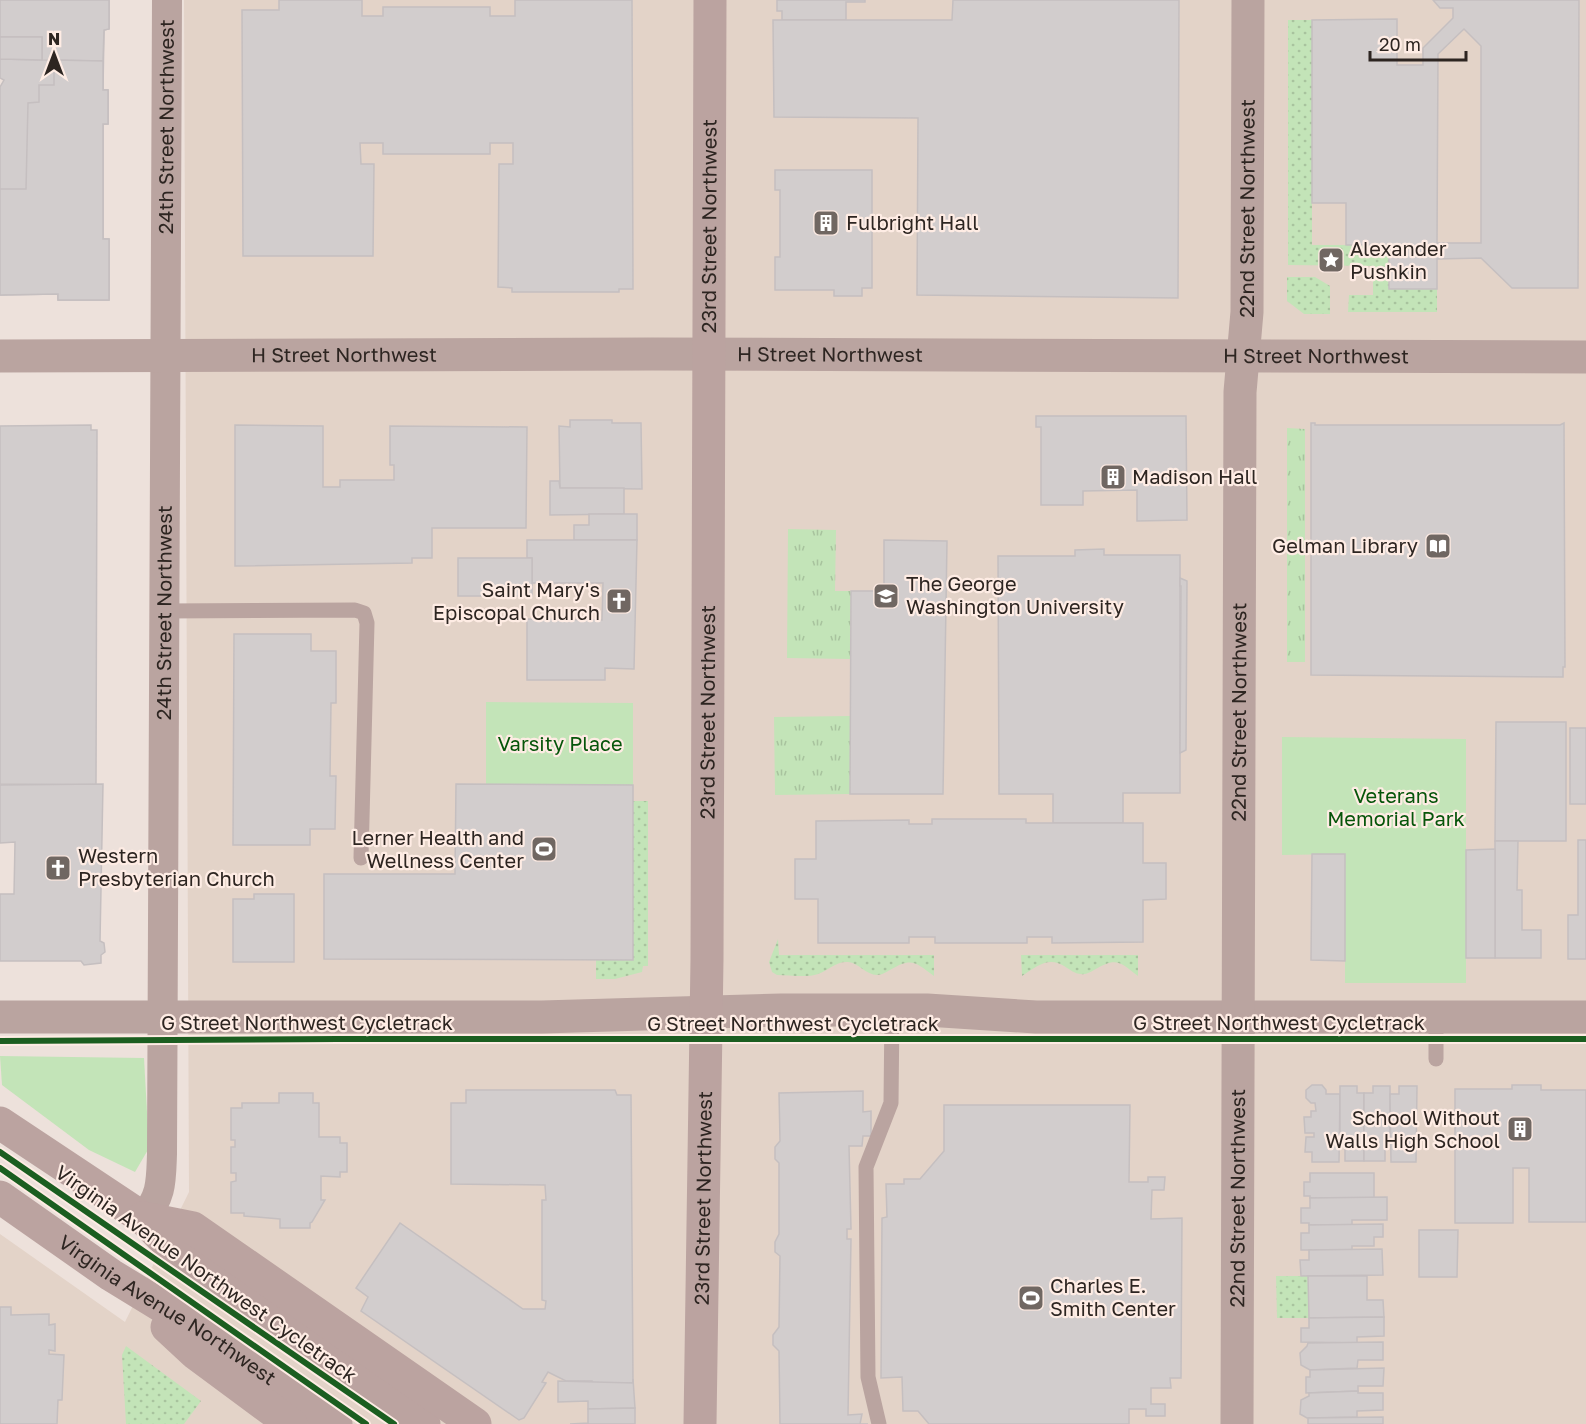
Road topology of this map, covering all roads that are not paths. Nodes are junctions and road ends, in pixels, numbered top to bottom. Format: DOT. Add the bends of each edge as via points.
graph roads {
  1 [pos="167,0"];
  2 [pos="710,0"];
  3 [pos="1248,0"];
  4 [pos="709,355"];
  5 [pos="0,356"];
  6 [pos="165,357"];
  7 [pos="1244,357"];
  8 [pos="1586,357"];
  9 [pos="164,611"];
  10 [pos="361,858"];
  11 [pos="892,1010"];
  12 [pos="706,1012"];
  13 [pos="0,1017"];
  14 [pos="162,1017"];
  15 [pos="1238,1017"];
  16 [pos="1436,1017"];
  17 [pos="1586,1017"];
  18 [pos="1436,1059"];
  19 [pos="0,1123"];
  20 [pos="0,1197"];
  21 [pos="143,1218"];
  22 [pos="111,1275"];
  23 [pos="291,1424"];
  24 [pos="336,1424"];
  25 [pos="424,1424"];
  26 [pos="475,1424"];
  27 [pos="700,1424"];
  28 [pos="879,1424"];
  29 [pos="1237,1424"];
  1 -- 6 [label="street, 24th Street Northwest"];
  2 -- 4 [label="main road, 23rd Street Northwest"];
  3 -- 7 [label="street, 22nd Street Northwest"];
  4 -- 6 [label="street, H Street Northwest"];
  4 -- 7 [label="street, H Street Northwest"];
  4 -- 12 [label="main road, 23rd Street Northwest"];
  5 -- 6 [label="street, H Street Northwest"];
  6 -- 9 [label="street, 24th Street Northwest"];
  7 -- 8 [label="street, H Street Northwest"];
  7 -- 15 [label="street, 22nd Street Northwest" via="1240,402"];
  9 -- 10 [label="lane" via="364,613 367,623"];
  9 -- 14 [label="street, 24th Street Northwest"];
  11 -- 12 [label="street"];
  11 -- 15 [label="street" via="1036,1017"];
  11 -- 28 [label="lane" via="891,1103 866,1167 868,1377"];
  12 -- 14 [label="street" via="542,1017"];
  12 -- 27 [label="main road, 23rd Street Northwest"];
  13 -- 14 [label="street"];
  14 -- 21 [label="street, 24th Street Northwest" via="161,1182 153,1206"];
  15 -- 16 [label="street"];
  15 -- 29 [label="street, 22nd Street Northwest"];
  16 -- 17 [label="street"];
  16 -- 18 [label="lane"];
  19 -- 21 [label="main road"];
  20 -- 22 [label="main road, Virginia Avenue Northwest"];
  21 -- 25 [label="main road" via="176,1252"];
  21 -- 26 [label="main road" via="193,1228"];
  22 -- 23 [label="main road" via="195,1353"];
  22 -- 24 [label="main road, Virginia Avenue Northwest" via="209,1335"];
}
